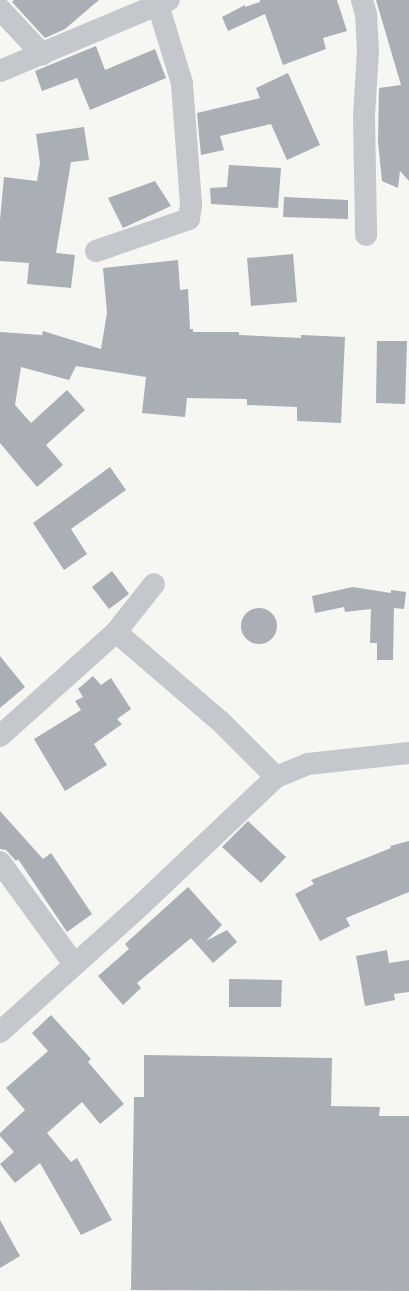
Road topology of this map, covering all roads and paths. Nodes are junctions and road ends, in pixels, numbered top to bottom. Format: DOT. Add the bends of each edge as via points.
graph roads {
  1 [pos="362,0"];
  2 [pos="164,2"];
  3 [pos="0,9"];
  4 [pos="42,54"];
  5 [pos="0,71"];
  6 [pos="366,235"];
  7 [pos="96,251"];
  8 [pos="154,584"];
  9 [pos="116,632"];
  10 [pos="0,736"];
  11 [pos="409,752"];
  12 [pos="276,777"];
  13 [pos="0,862"];
  14 [pos="74,964"];
  15 [pos="0,1032"];
  1 -- 6 [label="street" via="368,51 364,116"];
  2 -- 4 [label="street"];
  2 -- 7 [label="street" via="182,83 191,204 189,219"];
  3 -- 4 [label="street"];
  4 -- 5 [label="street"];
  8 -- 9 [label="street"];
  9 -- 10 [label="street"];
  9 -- 12 [label="street" via="221,722"];
  11 -- 12 [label="street" via="308,764"];
  12 -- 14 [label="street"];
  13 -- 14 [label="street"];
  14 -- 15 [label="street"];
}
